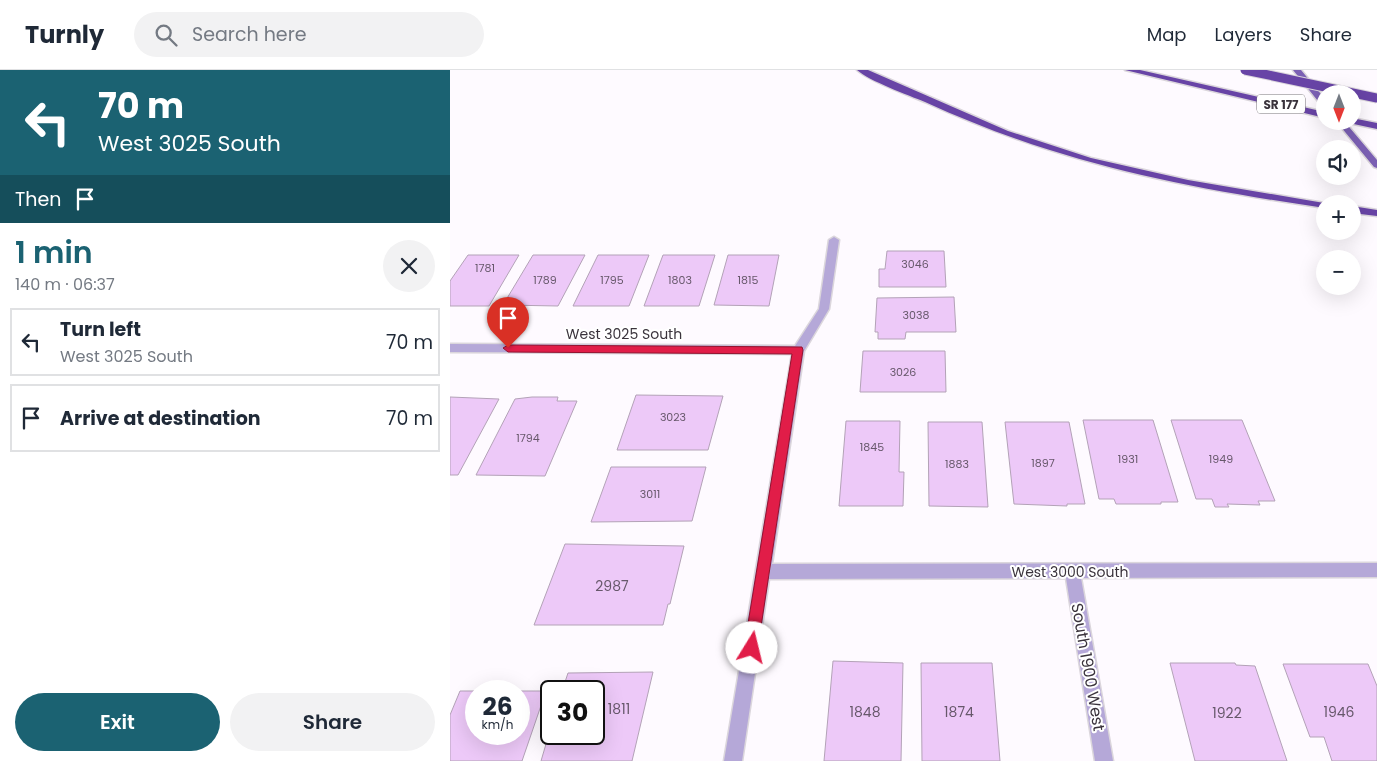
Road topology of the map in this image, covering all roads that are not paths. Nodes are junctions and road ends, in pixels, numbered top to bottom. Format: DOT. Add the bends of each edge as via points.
graph roads {
  1 [pos="861,70"];
  2 [pos="1129,70"];
  3 [pos="1245,70"];
  4 [pos="1297,70"];
  5 [pos="1316,93"];
  6 [pos="1377,98"];
  7 [pos="1316,112"];
  8 [pos="1361,123"];
  9 [pos="1377,126"];
  10 [pos="1348,130"];
  11 [pos="1377,165"];
  12 [pos="1316,204"];
  13 [pos="1361,210"];
  14 [pos="1377,213"];
  15 [pos="834,240"];
  16 [pos="450,348"];
  17 [pos="798,350"];
  18 [pos="1377,570"];
  19 [pos="764,572"];
  20 [pos="1072,572"];
  21 [pos="733,761"];
  22 [pos="1104,761"];
  1 -- 12 [label="highway" via="988,127 1093,162 1208,188"];
  2 -- 7 [label="highway, SR 177"];
  3 -- 6 [label="highway, SR 177, bridge"];
  4 -- 5 [label="main road"];
  8 -- 9 [label="highway"];
  10 -- 11 [label="main road"];
  13 -- 14 [label="highway"];
  15 -- 17 [label="street" via="824,309"];
  16 -- 17 [label="street, West 3025 South"];
  17 -- 19 [label="street"];
  18 -- 20 [label="street, West 3000 South"];
  19 -- 20 [label="street, West 3000 South"];
  19 -- 21 [label="street"];
  20 -- 22 [label="street, South 1900 West"];
}
